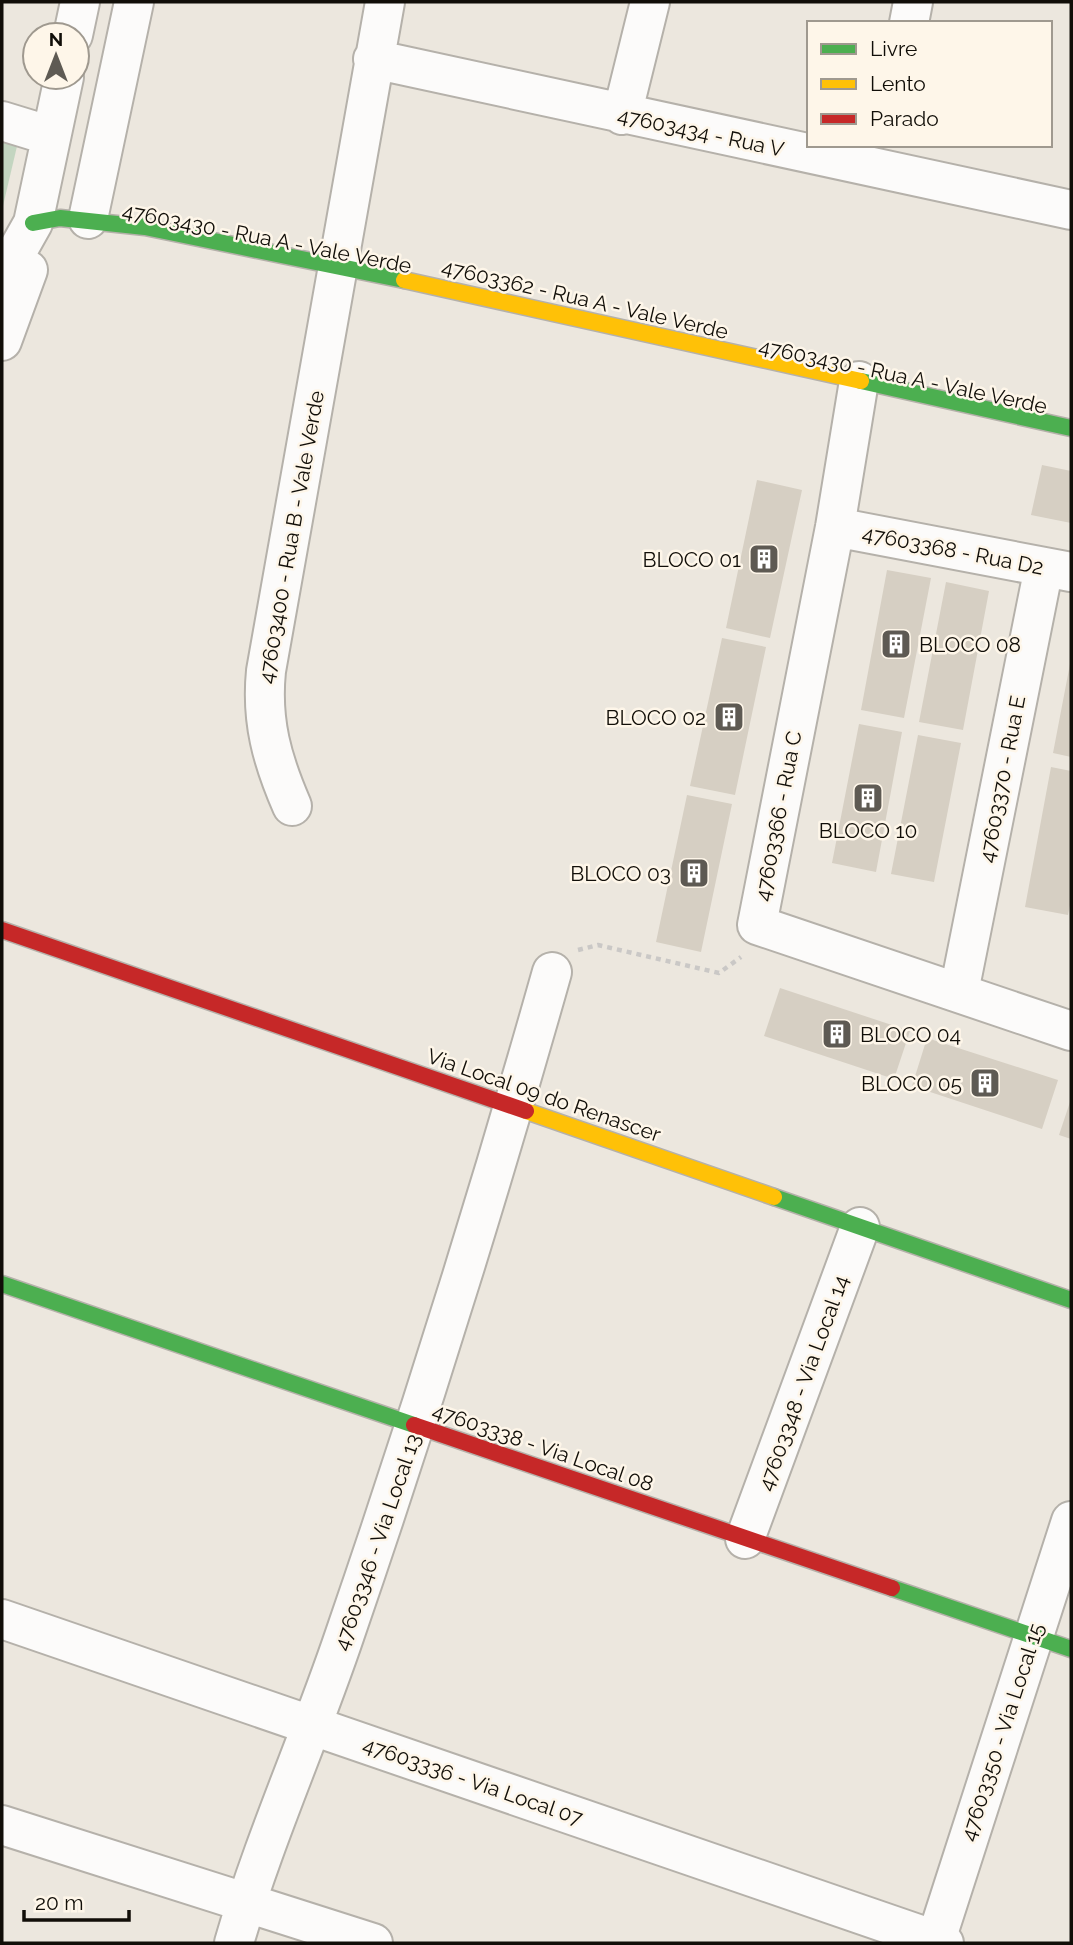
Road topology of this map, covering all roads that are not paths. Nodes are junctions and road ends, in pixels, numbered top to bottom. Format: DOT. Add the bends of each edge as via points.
graph roads {
  1 [pos="80,2"];
  2 [pos="134,2"];
  3 [pos="385,2"];
  4 [pos="650,2"];
  5 [pos="913,2"];
  6 [pos="76,21"];
  7 [pos="909,21"];
  8 [pos="373,58"];
  9 [pos="61,91"];
  10 [pos="622,115"];
  11 [pos="2,121"];
  12 [pos="51,136"];
  13 [pos="807,145"];
  14 [pos="818,147"];
  15 [pos="879,157"];
  16 [pos="1071,210"];
  17 [pos="62,214"];
  18 [pos="341,259"];
  19 [pos="2,293"];
  20 [pos="2,341"];
  21 [pos="859,381"];
  22 [pos="1071,411"];
  23 [pos="1071,428"];
  24 [pos="835,527"];
  25 [pos="1058,570"];
  26 [pos="292,806"];
  27 [pos="2,930"];
  28 [pos="552,972"];
  29 [pos="959,992"];
  30 [pos="1071,1031"];
  31 [pos="514,1107"];
  32 [pos="860,1227"];
  33 [pos="2,1284"];
  34 [pos="1071,1300"];
  35 [pos="416,1426"];
  36 [pos="1071,1521"];
  37 [pos="746,1539"];
  38 [pos="2,1619"];
  39 [pos="1032,1636"];
  40 [pos="1071,1650"];
  41 [pos="313,1727"];
  42 [pos="2,1825"];
  43 [pos="2,1841"];
  44 [pos="240,1922"];
  45 [pos="938,1942"];
  46 [pos="320,1943"];
  47 [pos="373,1943"];
  1 -- 6 [label="street"];
  2 -- 17 [label="street"];
  3 -- 8 [label="street, 47603400 - Rua B - Vale Verde"];
  4 -- 10 [label="street"];
  5 -- 7 [label="street"];
  8 -- 10 [label="street, 47603434 - Rua V"];
  8 -- 18 [label="street, 47603400 - Rua B - Vale Verde"];
  9 -- 12 [label="street"];
  10 -- 13 [label="street, 47603434 - Rua V"];
  11 -- 12 [label="street"];
  12 -- 17 [label="street"];
  14 -- 15 [label="street, 47603434 - Rua V"];
  15 -- 16 [label="street, 47603434 - Rua V"];
  17 -- 18 [label="street, 47603430 - Rua A - Vale Verde"];
  17 -- 19 [label="street" via="15,255"];
  17 -- 20 [label="street" via="32,259"];
  18 -- 21 [label="street, 47603362 - Rua A - Vale Verde"];
  18 -- 22 [label="street, 47603430 - Rua A - Vale Verde"];
  18 -- 26 [label="street, 47603400 - Rua B - Vale Verde" via="263,700 270,746"];
  21 -- 23 [label="street, 47603362 - Rua A - Vale Verde"];
  21 -- 24 [label="street, 47603366 - Rua C"];
  24 -- 25 [label="street, 47603368 - Rua D2"];
  24 -- 29 [label="street, 47603366 - Rua C" via="757,925"];
  25 -- 29 [label="street, 47603370 - Rua E"];
  27 -- 31 [label="street, Via Local 09 do Renascer"];
  28 -- 31 [label="street, 47603346 - Via Local 13"];
  29 -- 30 [label="street, 47603366 - Rua C"];
  31 -- 32 [label="street, Via Local 09 do Renascer"];
  31 -- 35 [label="street, 47603346 - Via Local 13"];
  32 -- 34 [label="street, Via Local 09 do Renascer"];
  32 -- 37 [label="street, 47603348 - Via Local 14"];
  33 -- 35 [label="street, 47603338 - Via Local 08"];
  35 -- 37 [label="street, 47603338 - Via Local 08"];
  35 -- 41 [label="street, 47603346 - Via Local 13"];
  36 -- 39 [label="street, 47603350 - Via Local 15"];
  37 -- 39 [label="street, 47603338 - Via Local 08"];
  38 -- 41 [label="street, 47603336 - Via Local 07"];
  39 -- 40 [label="street, 47603338 - Via Local 08"];
  39 -- 45 [label="street, 47603350 - Via Local 15"];
  41 -- 44 [label="street, 47603346 - Via Local 13"];
  41 -- 45 [label="street, 47603336 - Via Local 07"];
  42 -- 44 [label="street"];
  43 -- 44 [label="street"];
  44 -- 46 [label="street"];
  44 -- 47 [label="street"];
}
